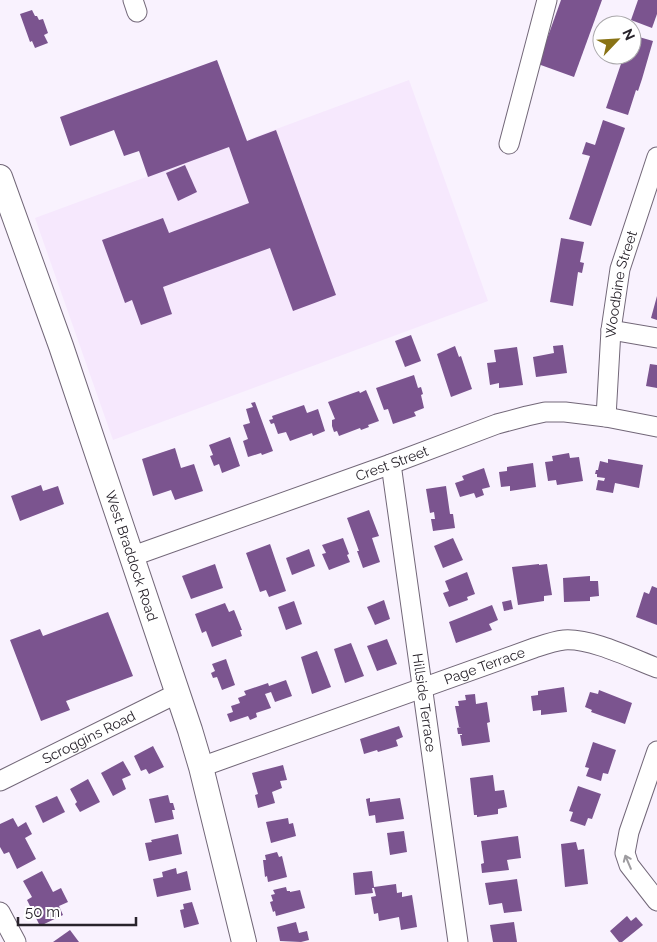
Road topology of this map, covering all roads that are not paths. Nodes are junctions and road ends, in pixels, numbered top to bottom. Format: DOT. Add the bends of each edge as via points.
graph roads {
  1 [pos="547,0"];
  2 [pos="509,144"];
  3 [pos="657,157"];
  4 [pos="0,177"];
  5 [pos="611,330"];
  6 [pos="657,338"];
  7 [pos="606,417"];
  8 [pos="657,427"];
  9 [pos="391,464"];
  10 [pos="133,556"];
  11 [pos="657,668"];
  12 [pos="422,687"];
  13 [pos="178,694"];
  14 [pos="657,751"];
  15 [pos="201,767"];
  16 [pos="0,781"];
  17 [pos="657,901"];
  18 [pos="0,912"];
  19 [pos="16,942"];
  20 [pos="244,942"];
  21 [pos="458,942"];
  1 -- 2 [label="street"];
  3 -- 5 [label="street, Woodbine Street" via="620,269"];
  4 -- 10 [label="main road, West Braddock Road"];
  5 -- 6 [label="street"];
  5 -- 7 [label="street, Woodbine Street"];
  7 -- 8 [label="street, Crest Street"];
  7 -- 9 [label="street, Crest Street" via="545,412 497,424"];
  9 -- 10 [label="street, Crest Street"];
  9 -- 12 [label="street, Hillside Terrace"];
  10 -- 13 [label="main road, West Braddock Road"];
  11 -- 12 [label="street, Page Terrace" via="594,644 562,640"];
  12 -- 15 [label="street, Page Terrace"];
  12 -- 21 [label="street, Hillside Terrace"];
  13 -- 15 [label="main road, West Braddock Road"];
  13 -- 16 [label="street, Scroggins Road"];
  17 -- 14 [label="street, one-way" via="628,865 625,853"];
  15 -- 20 [label="main road, West Braddock Road"];
  18 -- 19 [label="street"];
}
